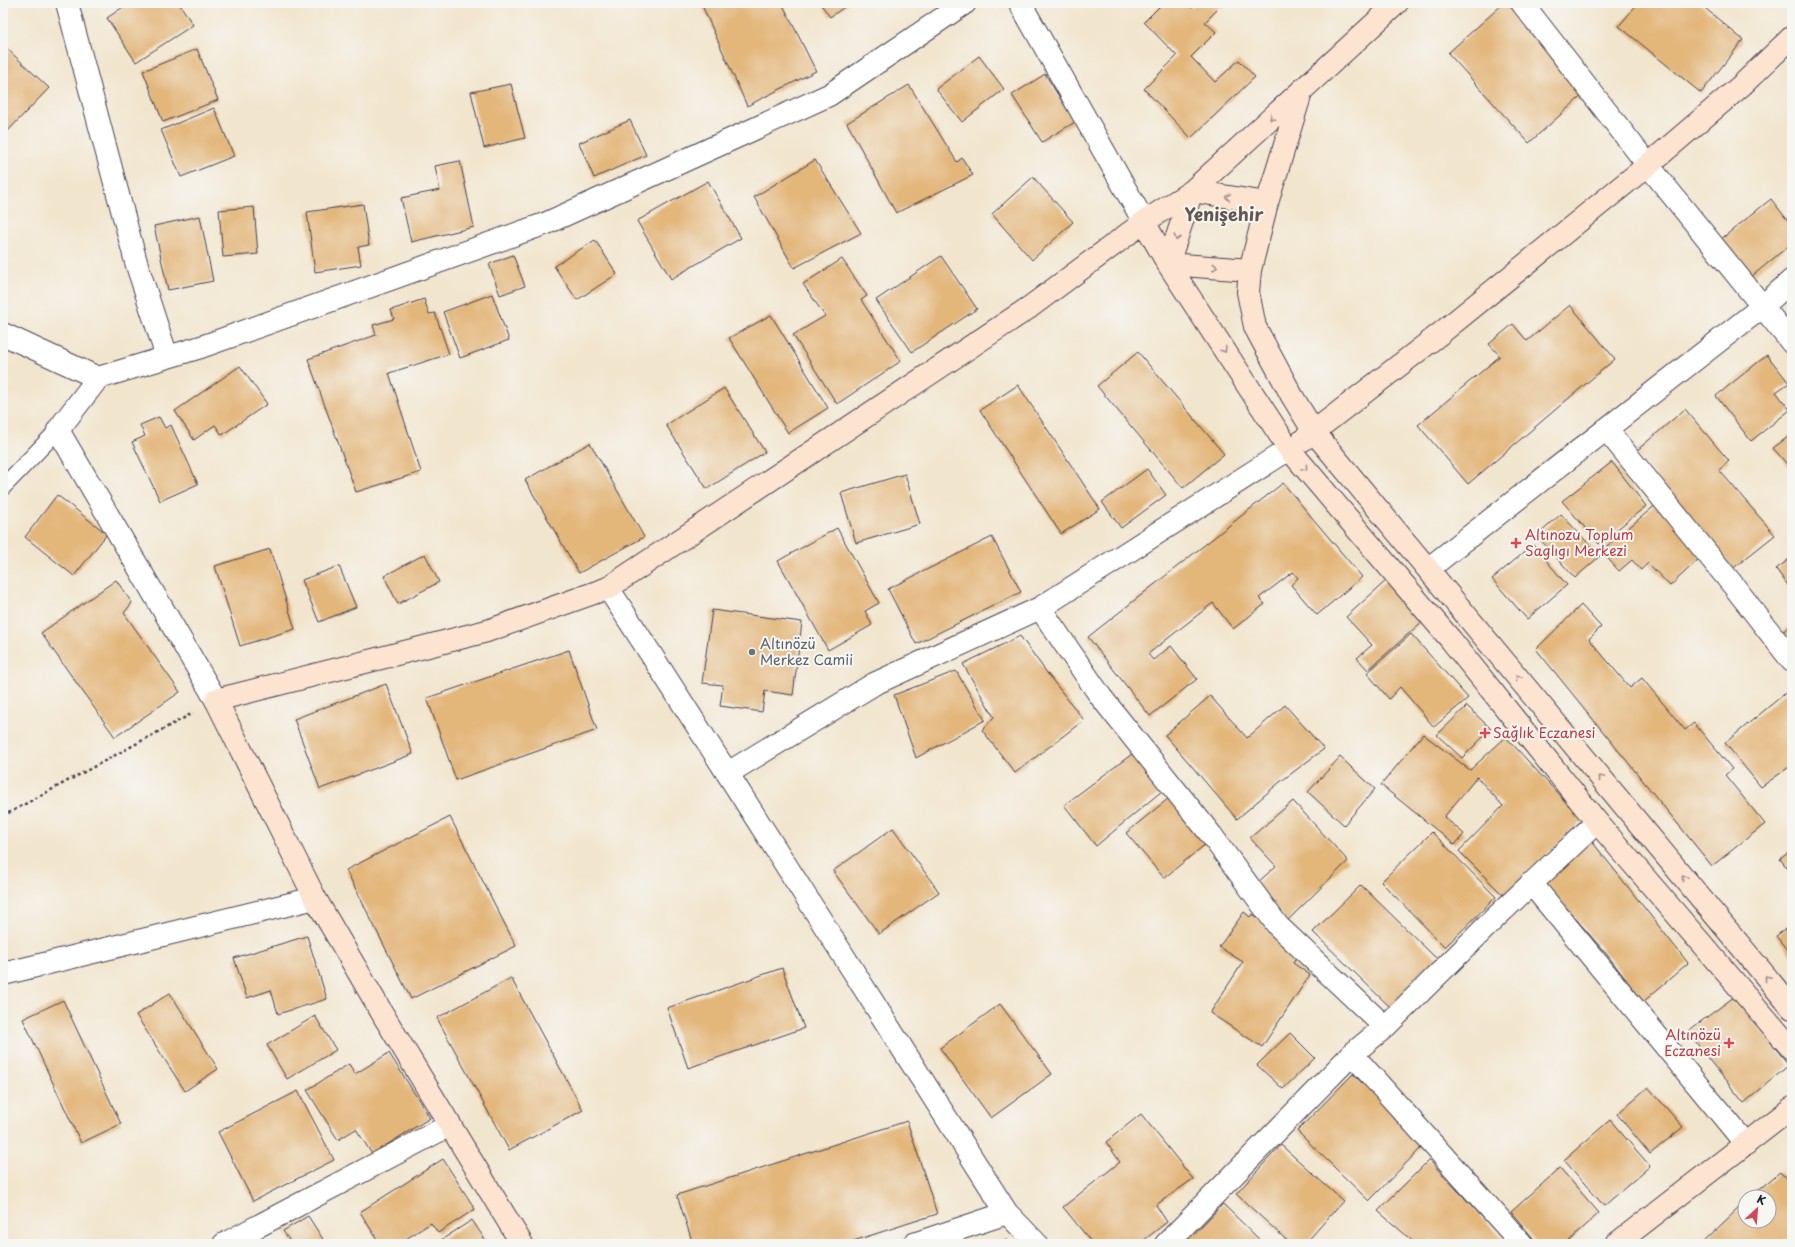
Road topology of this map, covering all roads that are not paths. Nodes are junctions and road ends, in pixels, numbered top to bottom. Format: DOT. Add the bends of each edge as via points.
graph roads {
  1 [pos="68,3"];
  2 [pos="965,3"];
  3 [pos="1020,3"];
  4 [pos="1397,3"];
  5 [pos="1522,3"];
  6 [pos="1792,37"];
  7 [pos="1301,91"];
  8 [pos="1648,165"];
  9 [pos="1192,191"];
  10 [pos="1267,203"];
  11 [pos="1144,222"];
  12 [pos="1168,264"];
  13 [pos="1250,270"];
  14 [pos="1792,280"];
  15 [pos="1762,307"];
  16 [pos="3,334"];
  17 [pos="1792,343"];
  18 [pos="167,357"];
  19 [pos="98,378"];
  20 [pos="1606,429"];
  21 [pos="58,430"];
  22 [pos="1314,432"];
  23 [pos="1289,450"];
  24 [pos="3,487"];
  25 [pos="1428,569"];
  26 [pos="608,588"];
  27 [pos="1040,608"];
  28 [pos="1792,661"];
  29 [pos="216,700"];
  30 [pos="728,773"];
  31 [pos="1597,822"];
  32 [pos="1531,884"];
  33 [pos="315,898"];
  34 [pos="3,974"];
  35 [pos="1792,1008"];
  36 [pos="1385,1027"];
  37 [pos="1792,1049"];
  38 [pos="1352,1054"];
  39 [pos="1792,1108"];
  40 [pos="450,1125"];
  41 [pos="1746,1144"];
  42 [pos="1007,1213"];
  43 [pos="224,1244"];
  44 [pos="522,1244"];
  45 [pos="914,1244"];
  46 [pos="1037,1244"];
  47 [pos="1166,1244"];
  48 [pos="1522,1244"];
  49 [pos="1616,1244"];
  1 -- 18 [label="street" via="136,262"];
  2 -- 18 [label="street" via="829,95 548,223"];
  3 -- 11 [label="street"];
  4 -- 7 [label="street"];
  5 -- 8 [label="street"];
  6 -- 8 [label="street" via="1742,85"];
  7 -- 9 [label="street, one-way"];
  7 -- 10 [label="street"];
  8 -- 15 [label="street"];
  8 -- 22 [label="street"];
  10 -- 9 [label="street, one-way"];
  9 -- 11 [label="street"];
  9 -- 12 [label="street, one-way"];
  10 -- 13 [label="street"];
  11 -- 12 [label="street"];
  11 -- 26 [label="street" via="1030,307"];
  12 -- 13 [label="street, one-way"];
  12 -- 23 [label="street, one-way"];
  13 -- 22 [label="street" via="1248,292 1255,327"];
  14 -- 15 [label="street"];
  15 -- 17 [label="street"];
  15 -- 20 [label="street"];
  16 -- 19 [label="street"];
  18 -- 19 [label="street"];
  19 -- 21 [label="street"];
  20 -- 25 [label="street"];
  20 -- 28 [label="street"];
  21 -- 24 [label="lane"];
  21 -- 29 [label="street"];
  22 -- 23 [label="street"];
  22 -- 25 [label="street"];
  23 -- 27 [label="street"];
  23 -- 31 [label="street, one-way" via="1452,640"];
  35 -- 25 [label="street, one-way"];
  26 -- 29 [label="street" via="488,631"];
  26 -- 30 [label="street"];
  27 -- 30 [label="street" via="874,684"];
  27 -- 36 [label="street" via="1101,697 1212,836 1278,926"];
  29 -- 33 [label="street"];
  30 -- 42 [label="street"];
  31 -- 32 [label="street"];
  31 -- 37 [label="street"];
  32 -- 36 [label="street"];
  32 -- 41 [label="street"];
  33 -- 34 [label="street"];
  33 -- 40 [label="street"];
  36 -- 38 [label="street"];
  38 -- 47 [label="street"];
  38 -- 48 [label="street"];
  39 -- 41 [label="street"];
  40 -- 43 [label="street"];
  40 -- 44 [label="street"];
  41 -- 49 [label="street"];
  42 -- 45 [label="street"];
  42 -- 46 [label="street"];
}
